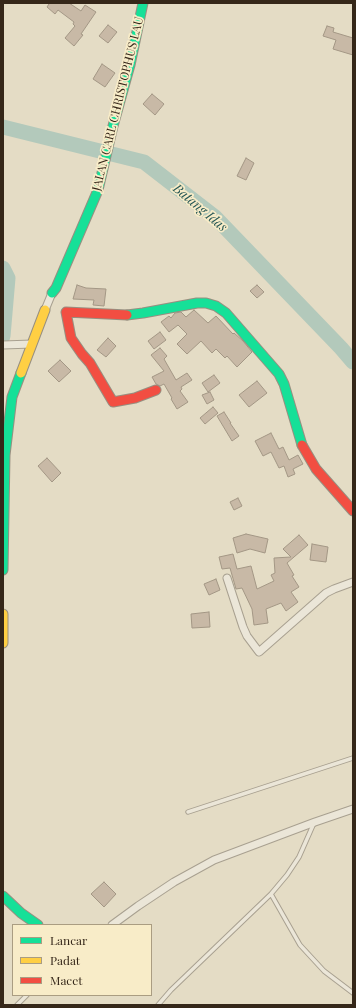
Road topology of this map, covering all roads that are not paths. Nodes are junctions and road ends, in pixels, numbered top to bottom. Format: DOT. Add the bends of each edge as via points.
graph roads {
  1 [pos="143,3"];
  2 [pos="52,293"];
  3 [pos="46,310"];
  4 [pos="32,344"];
  5 [pos="4,345"];
  6 [pos="156,390"];
  7 [pos="353,511"];
  8 [pos="3,570"];
  9 [pos="227,578"];
  10 [pos="353,582"];
  11 [pos="3,614"];
  12 [pos="3,643"];
  13 [pos="353,758"];
  14 [pos="353,809"];
  15 [pos="188,812"];
  16 [pos="315,822"];
  17 [pos="271,894"];
  18 [pos="3,896"];
  19 [pos="37,924"];
  20 [pos="113,924"];
  21 [pos="353,993"];
  22 [pos="26,996"];
  23 [pos="17,1005"];
  24 [pos="158,1005"];
  1 -- 2 [label="street, JALAN CARL CHRISTOPHUS LAU" via="98,190"];
  2 -- 3 [label="street"];
  3 -- 4 [label="street"];
  4 -- 5 [label="street"];
  4 -- 8 [label="street" via="12,397 5,455"];
  6 -- 7 [label="street" via="135,398 113,402 90,363 71,338 66,312 128,315 197,303 216,306 226,313 279,374 303,447 316,468"];
  9 -- 10 [label="street" via="243,627 259,652 326,593"];
  11 -- 12 [label="street"];
  13 -- 15 [label="lane"];
  14 -- 16 [label="street"];
  16 -- 17 [label="lane" via="299,857"];
  16 -- 20 [label="street" via="214,860 174,882"];
  17 -- 21 [label="lane" via="300,945 324,971"];
  17 -- 24 [label="lane"];
  18 -- 19 [label="street"];
  22 -- 23 [label="lane"];
}
